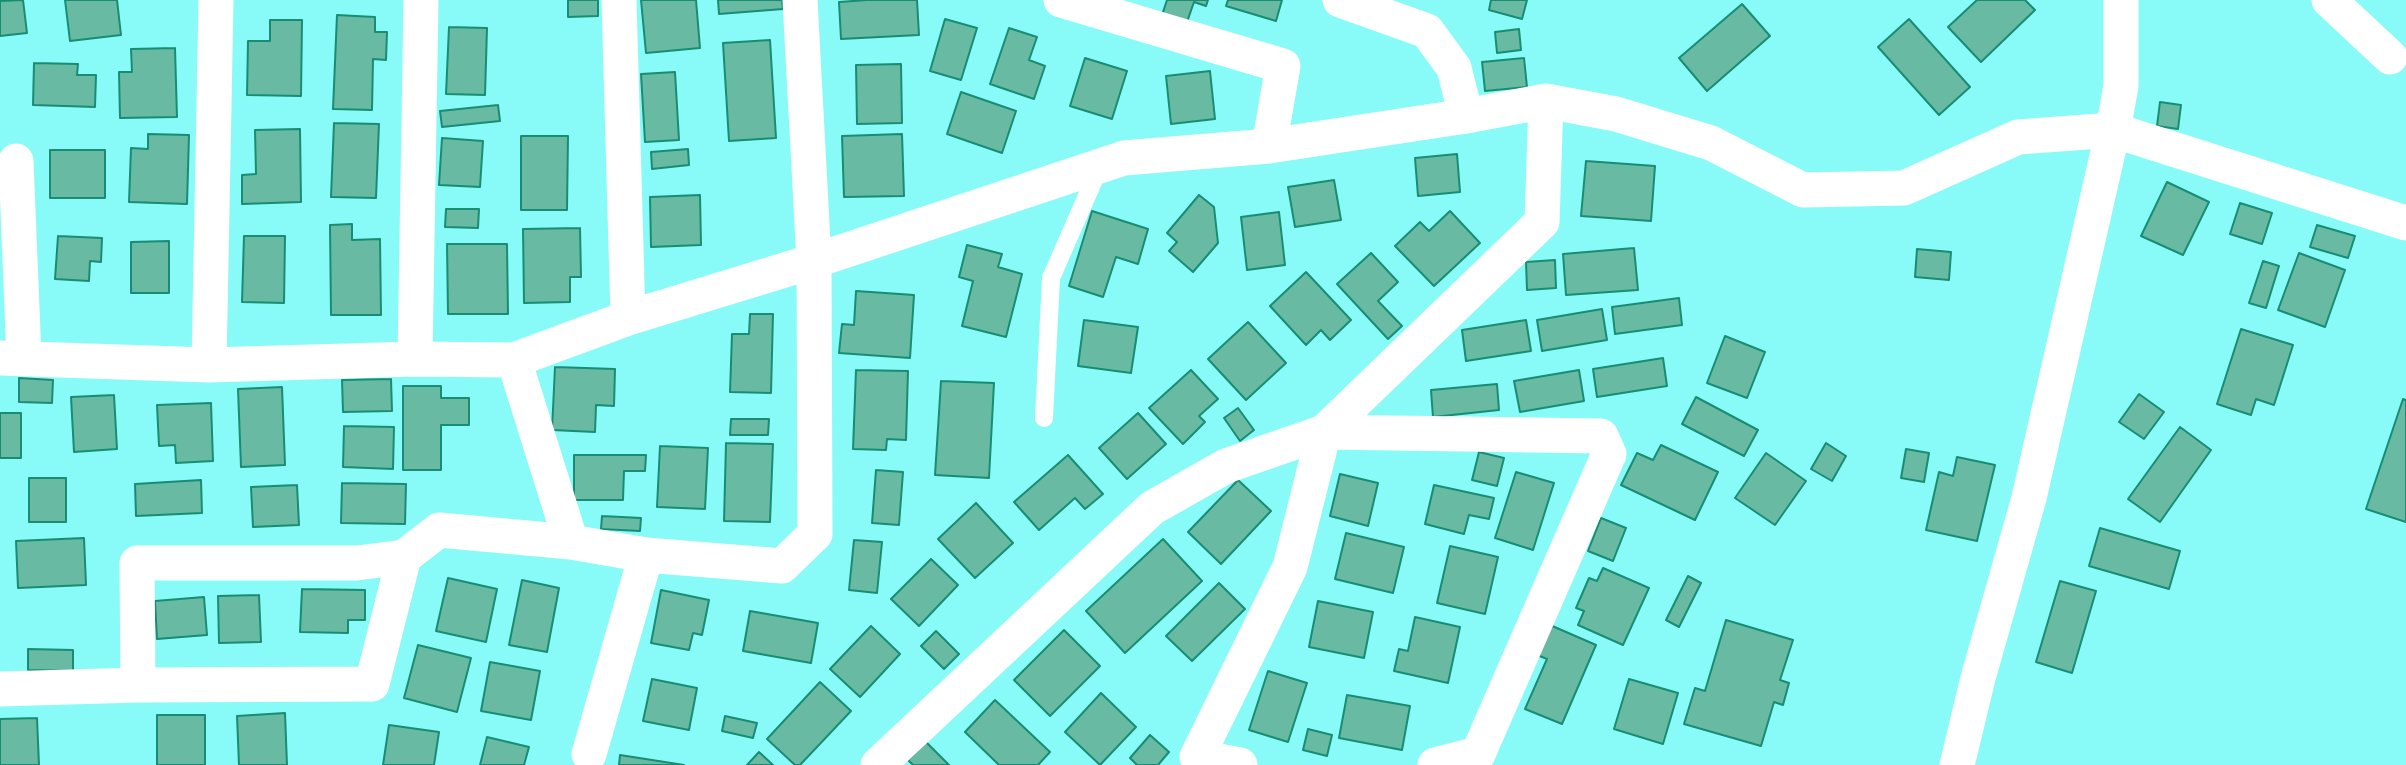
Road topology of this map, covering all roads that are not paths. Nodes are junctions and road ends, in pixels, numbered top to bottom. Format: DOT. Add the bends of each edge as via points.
graph roads {
  1 [pos="216,0"];
  2 [pos="421,0"];
  3 [pos="619,0"];
  4 [pos="800,0"];
  5 [pos="1061,0"];
  6 [pos="1340,0"];
  7 [pos="2121,0"];
  8 [pos="2329,0"];
  9 [pos="1138,11"];
  10 [pos="2390,57"];
  11 [pos="1546,101"];
  12 [pos="1466,116"];
  13 [pos="2113,130"];
  14 [pos="1269,146"];
  15 [pos="16,160"];
  16 [pos="1100,166"];
  17 [pos="2406,223"];
  18 [pos="814,261"];
  19 [pos="628,318"];
  20 [pos="12,358"];
  21 [pos="415,359"];
  22 [pos="514,360"];
  23 [pos="209,365"];
  24 [pos="1044,418"];
  25 [pos="1324,432"];
  26 [pos="571,542"];
  27 [pos="646,555"];
  28 [pos="404,557"];
  29 [pos="138,685"];
  30 [pos="0,689"];
  31 [pos="589,754"];
  32 [pos="878,765"];
  33 [pos="1240,765"];
  34 [pos="1435,765"];
  35 [pos="1957,765"];
  1 -- 23 [label="street"];
  2 -- 21 [label="street"];
  3 -- 19 [label="street"];
  4 -- 18 [label="street"];
  5 -- 9 [label="street"];
  6 -- 12 [label="street" via="1427,31 1454,68"];
  7 -- 13 [label="street" via="2121,86"];
  8 -- 10 [label="street"];
  9 -- 14 [label="street" via="1283,66"];
  11 -- 12 [label="street"];
  11 -- 13 [label="street" via="1616,114 1711,143 1803,190 1904,188 2018,137"];
  11 -- 25 [label="street" via="1542,222"];
  12 -- 14 [label="street"];
  13 -- 17 [label="street"];
  13 -- 35 [label="street" via="2029,498"];
  14 -- 16 [label="street" via="1124,158"];
  15 -- 20 [label="street"];
  16 -- 18 [label="street"];
  16 -- 24 [label="lane" via="1051,278"];
  18 -- 19 [label="street"];
  18 -- 27 [label="street" via="815,534 782,566"];
  19 -- 22 [label="street"];
  20 -- 23 [label="street"];
  21 -- 22 [label="street"];
  21 -- 23 [label="street"];
  22 -- 26 [label="street"];
  25 -- 32 [label="street" via="1226,466 1152,508"];
  25 -- 33 [label="street" via="1290,567 1197,757"];
  25 -- 34 [label="street" via="1601,436 1609,454 1478,754"];
  26 -- 27 [label="street"];
  26 -- 28 [label="street" via="439,530"];
  27 -- 31 [label="street"];
  28 -- 29 [label="street" via="372,684"];
  28 -- 29 [label="street" via="357,563 137,563"];
  29 -- 30 [label="street"];
}
